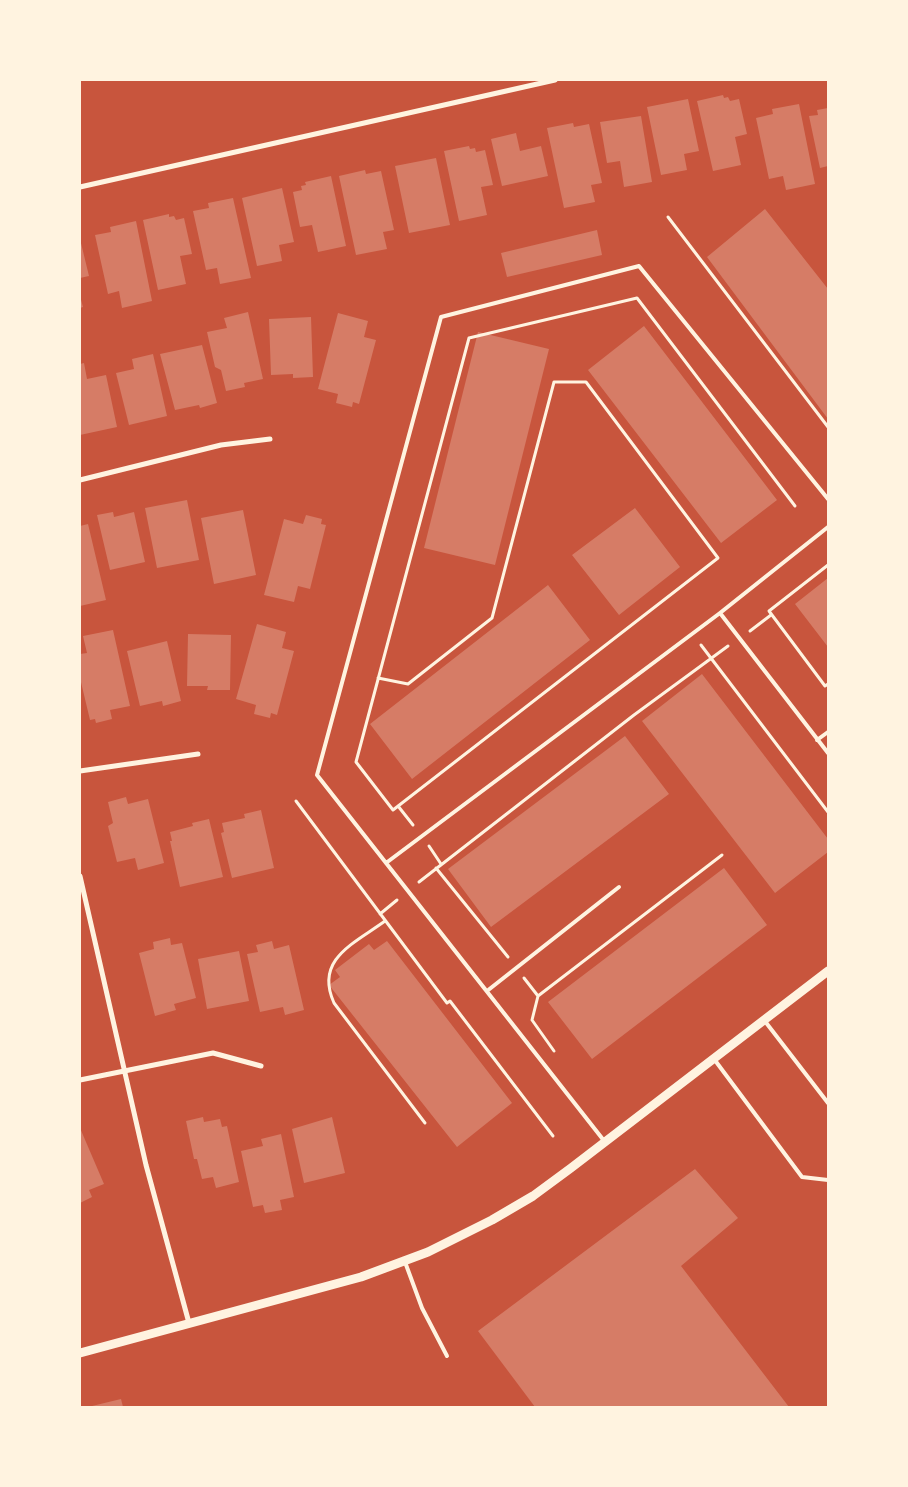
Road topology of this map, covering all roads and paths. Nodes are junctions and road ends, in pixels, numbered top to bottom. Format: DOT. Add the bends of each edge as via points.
graph roads {
  1 [pos="555,80"];
  2 [pos="80,187"];
  3 [pos="668,217"];
  4 [pos="828,427"];
  5 [pos="270,439"];
  6 [pos="80,480"];
  7 [pos="828,499"];
  8 [pos="795,506"];
  9 [pos="828,527"];
  10 [pos="828,565"];
  11 [pos="720,613"];
  12 [pos="771,615"];
  13 [pos="740,638"];
  14 [pos="697,640"];
  15 [pos="711,659"];
  16 [pos="378,678"];
  17 [pos="828,684"];
  18 [pos="828,732"];
  19 [pos="817,740"];
  20 [pos="828,753"];
  21 [pos="198,754"];
  22 [pos="80,770"];
  23 [pos="80,779"];
  24 [pos="296,801"];
  25 [pos="828,812"];
  26 [pos="722,855"];
  27 [pos="386,863"];
  28 [pos="436,868"];
  29 [pos="80,876"];
  30 [pos="619,887"];
  31 [pos="408,891"];
  32 [pos="380,914"];
  33 [pos="385,920"];
  34 [pos="516,968"];
  35 [pos="828,971"];
  36 [pos="487,991"];
  37 [pos="538,996"];
  38 [pos="764,1020"];
  39 [pos="560,1058"];
  40 [pos="714,1059"];
  41 [pos="260,1066"];
  42 [pos="124,1070"];
  43 [pos="80,1080"];
  44 [pos="828,1103"];
  45 [pos="425,1124"];
  46 [pos="552,1136"];
  47 [pos="605,1142"];
  48 [pos="828,1180"];
  49 [pos="405,1260"];
  50 [pos="189,1323"];
  51 [pos="80,1353"];
  52 [pos="447,1356"];
  1 -- 2 [label="street"];
  3 -- 4 [label="path"];
  5 -- 6 [label="street" via="221,445"];
  7 -- 27 [label="lane" via="638,266 441,317 317,775"];
  8 -- 16 [label="path" via="637,298 469,338"];
  9 -- 11 [label="lane"];
  10 -- 12 [label="path" via="769,612"];
  11 -- 13 [label="lane"];
  11 -- 27 [label="lane"];
  12 -- 13 [label="path"];
  12 -- 17 [label="path" via="825,686"];
  13 -- 15 [label="path"];
  13 -- 19 [label="lane"];
  14 -- 15 [label="path"];
  15 -- 25 [label="path"];
  15 -- 28 [label="path"];
  16 -- 16 [label="path" via="356,762 393,810 718,558 586,382 554,382 492,618 408,684"];
  18 -- 19 [label="lane"];
  19 -- 20 [label="lane"];
  21 -- 22 [label="street"];
  22 -- 23 [label="street"];
  24 -- 32 [label="path"];
  26 -- 37 [label="path"];
  27 -- 31 [label="lane"];
  28 -- 31 [label="path"];
  28 -- 34 [label="path"];
  29 -- 42 [label="street"];
  30 -- 34 [label="lane"];
  31 -- 32 [label="path"];
  31 -- 36 [label="lane"];
  32 -- 33 [label="path"];
  33 -- 45 [label="path" via="335,958 327,984 334,1003"];
  33 -- 46 [label="path"];
  34 -- 36 [label="lane"];
  34 -- 37 [label="path"];
  35 -- 38 [label="street"];
  36 -- 47 [label="lane"];
  37 -- 39 [label="path" via="532,1020"];
  38 -- 40 [label="street"];
  38 -- 44 [label="lane"];
  40 -- 47 [label="street"];
  40 -- 48 [label="lane" via="802,1177"];
  41 -- 42 [label="street" via="213,1053"];
  42 -- 43 [label="street"];
  42 -- 50 [label="street"];
  47 -- 49 [label="street" via="532,1196 492,1220"];
  49 -- 50 [label="street" via="361,1277"];
  49 -- 52 [label="lane" via="422,1308"];
  50 -- 51 [label="street"];
}
